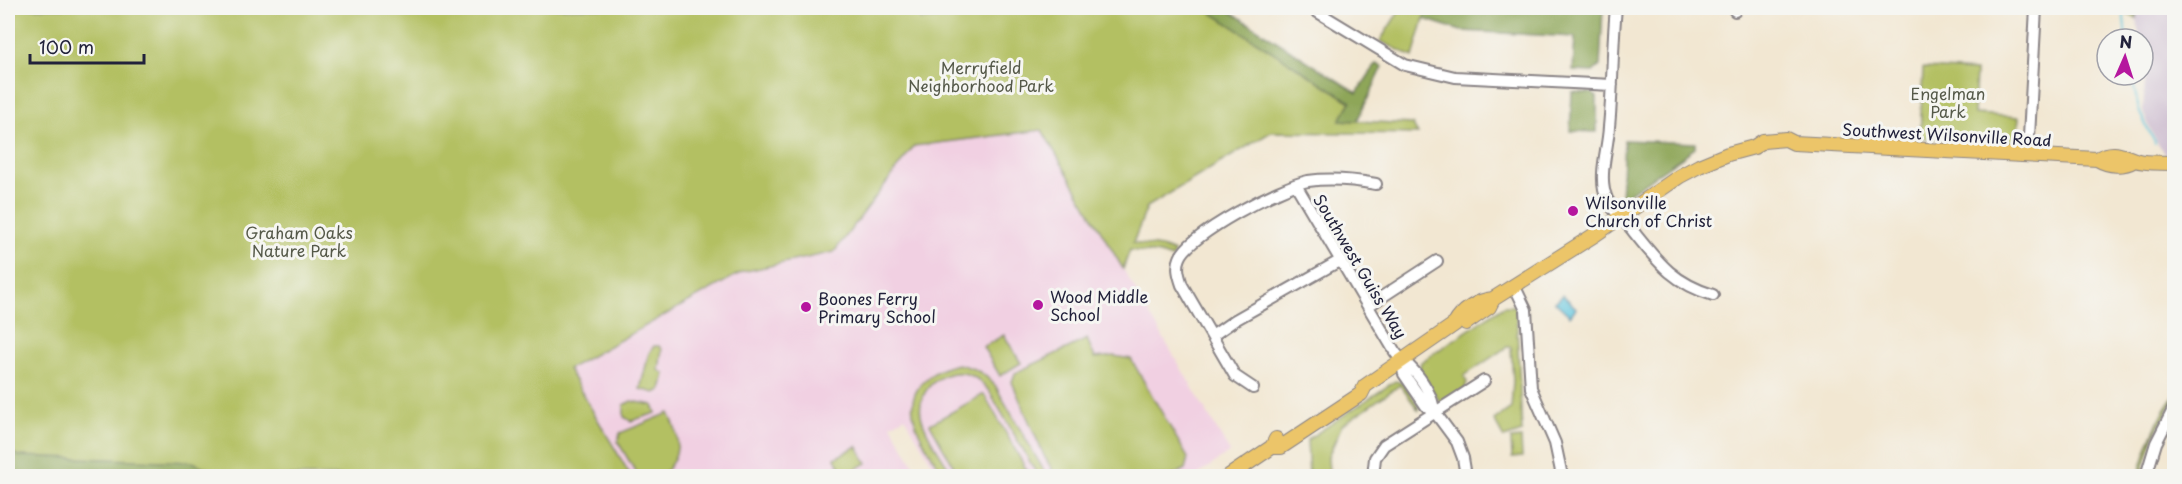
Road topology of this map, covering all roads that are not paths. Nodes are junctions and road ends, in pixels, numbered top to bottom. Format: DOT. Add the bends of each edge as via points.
graph roads {
  1 [pos="1311,8"];
  2 [pos="1616,8"];
  3 [pos="2036,8"];
  4 [pos="1612,85"];
  5 [pos="2028,155"];
  6 [pos="2175,163"];
  7 [pos="1376,184"];
  8 [pos="1296,185"];
  9 [pos="1620,217"];
  10 [pos="1341,260"];
  11 [pos="1437,261"];
  12 [pos="1514,285"];
  13 [pos="1713,295"];
  14 [pos="1368,306"];
  15 [pos="1212,336"];
  16 [pos="1401,361"];
  17 [pos="1484,381"];
  18 [pos="1253,387"];
  19 [pos="2175,408"];
  20 [pos="1434,411"];
  21 [pos="2148,476"];
  22 [pos="1229,477"];
  23 [pos="1373,477"];
  24 [pos="1466,477"];
  25 [pos="1562,477"];
  1 -- 4 [label="street" via="1405,65 1455,77"];
  2 -- 4 [label="street"];
  3 -- 5 [label="street"];
  4 -- 9 [label="street" via="1603,186"];
  5 -- 6 [label="main road, Southwest Wilsonville Road" via="2097,159 2105,164 2127,165 2135,160"];
  5 -- 9 [label="main road, Southwest Wilsonville Road" via="1794,143 1786,139 1764,141 1699,165"];
  7 -- 8 [label="street" via="1328,180"];
  8 -- 10 [label="street, Southwest Guiss Way"];
  8 -- 15 [label="street" via="1254,203 1188,246 1180,258 1182,285"];
  9 -- 12 [label="main road, Southwest Wilsonville Road"];
  9 -- 13 [label="street" via="1661,266 1685,283"];
  10 -- 14 [label="street, Southwest Guiss Way"];
  10 -- 15 [label="street"];
  11 -- 14 [label="street"];
  12 -- 16 [label="main road, Southwest Wilsonville Road" via="1493,298 1483,299 1459,316 1455,324"];
  12 -- 25 [label="street" via="1526,310 1532,388 1555,443"];
  14 -- 16 [label="street, Southwest Guiss Way"];
  15 -- 18 [label="street" via="1234,376"];
  16 -- 20 [label="street, Southwest Guiss Way" via="1412,368 1433,402"];
  16 -- 22 [label="main road, Southwest Wilsonville Road" via="1365,386 1361,394"];
  17 -- 20 [label="street"];
  19 -- 21 [label="street" via="2156,443"];
  20 -- 23 [label="street" via="1379,450"];
  20 -- 24 [label="street, Southwest Guiss Way" via="1457,442"];
}
